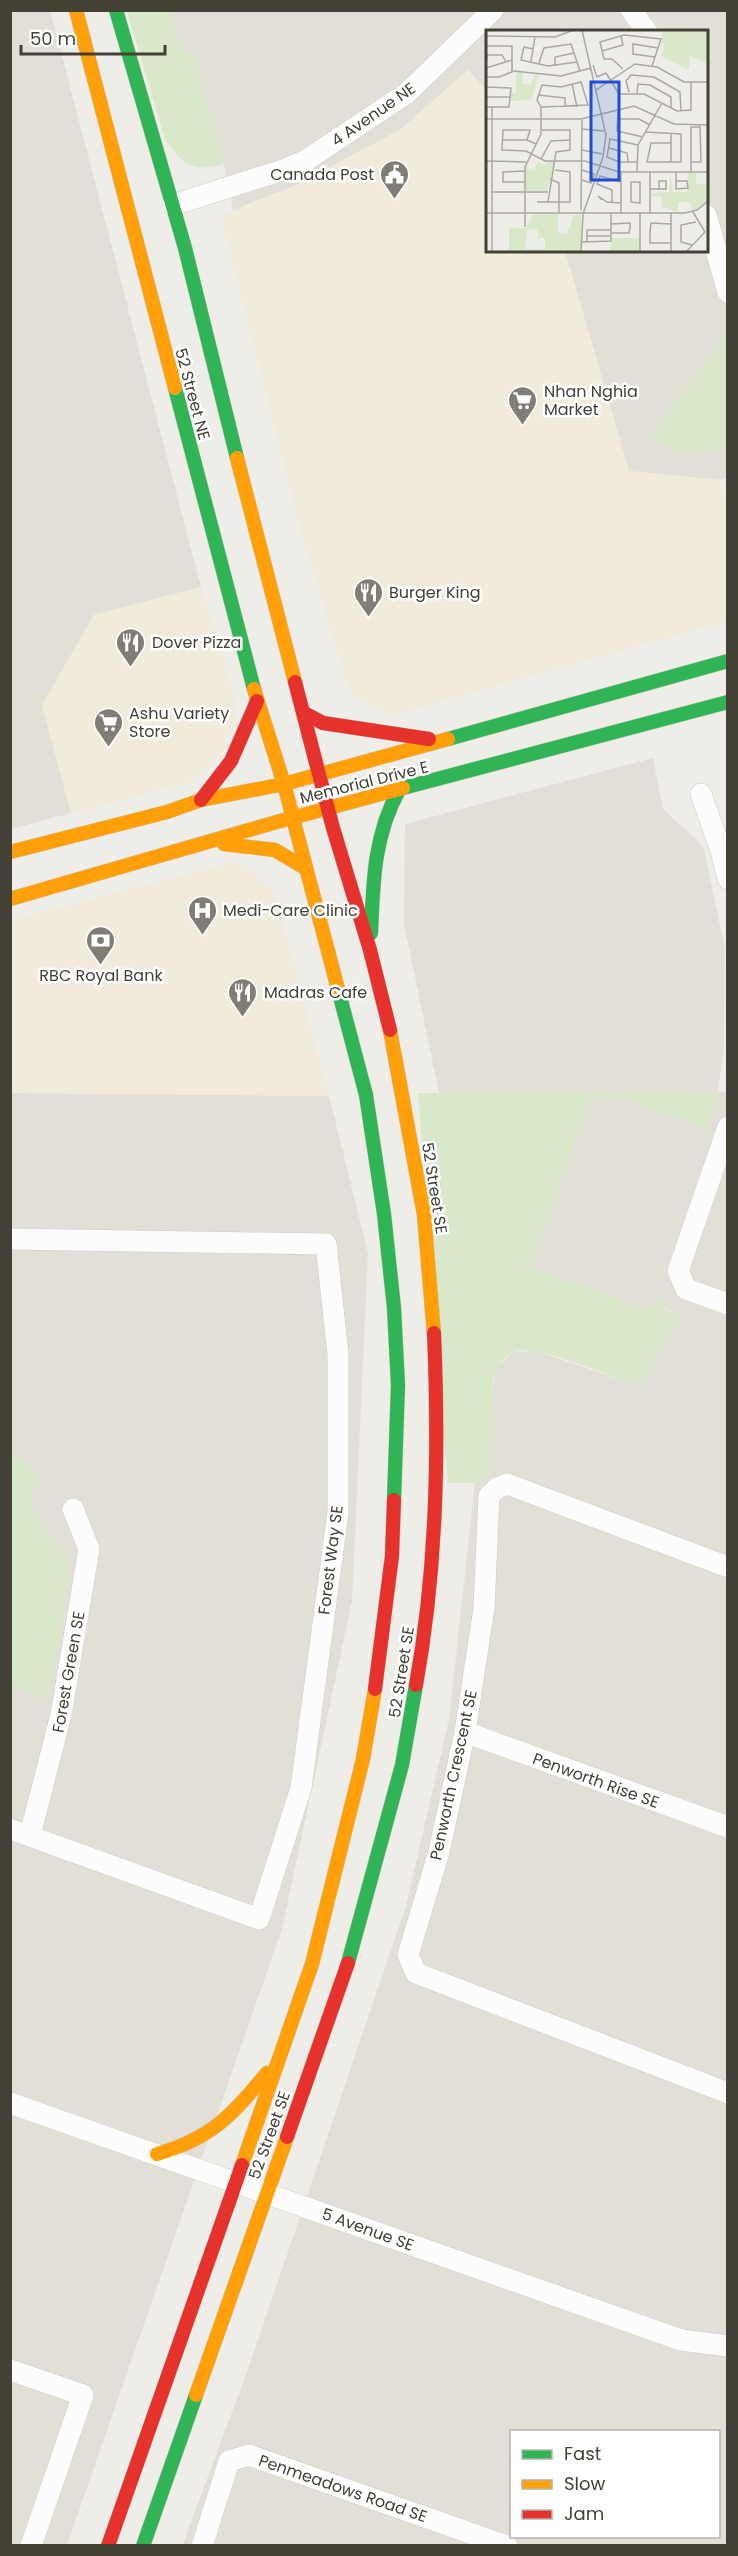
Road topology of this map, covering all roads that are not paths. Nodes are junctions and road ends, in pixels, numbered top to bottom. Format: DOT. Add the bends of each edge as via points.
graph roads {
  1 [pos="76,10"];
  2 [pos="116,10"];
  3 [pos="494,10"];
  4 [pos="631,10"];
  5 [pos="646,30"];
  6 [pos="168,206"];
  7 [pos="708,222"];
  8 [pos="728,292"];
  9 [pos="728,661"];
  10 [pos="257,701"];
  11 [pos="728,702"];
  12 [pos="304,713"];
  13 [pos="439,741"];
  14 [pos="320,774"];
  15 [pos="284,784"];
  16 [pos="399,790"];
  17 [pos="701,794"];
  18 [pos="201,800"];
  19 [pos="328,808"];
  20 [pos="293,818"];
  21 [pos="206,843"];
  22 [pos="10,852"];
  23 [pos="305,868"];
  24 [pos="728,879"];
  25 [pos="10,899"];
  26 [pos="370,951"];
  27 [pos="728,1127"];
  28 [pos="10,1239"];
  29 [pos="728,1304"];
  30 [pos="73,1509"];
  31 [pos="728,1567"];
  32 [pos="465,1732"];
  33 [pos="728,1827"];
  34 [pos="20,1832"];
  35 [pos="279,2060"];
  36 [pos="728,2093"];
  37 [pos="10,2103"];
  38 [pos="157,2154"];
  39 [pos="236,2183"];
  40 [pos="266,2193"];
  41 [pos="728,2346"];
  42 [pos="10,2370"];
  43 [pos="31,2546"];
  44 [pos="108,2546"];
  45 [pos="143,2546"];
  46 [pos="202,2546"];
  47 [pos="507,2546"];
  1 -- 10 [label="main road, 52 Street NE" via="135,215"];
  2 -- 6 [label="main road, 52 Street NE"];
  3 -- 6 [label="street, 4 Avenue NE" via="408,93 308,159"];
  4 -- 5 [label="street"];
  6 -- 12 [label="main road, 52 Street NE"];
  7 -- 8 [label="street"];
  9 -- 13 [label="main road, Memorial Drive E"];
  10 -- 15 [label="main road, 52 Street NE"];
  10 -- 18 [label="main road" via="231,760"];
  11 -- 16 [label="main road, Memorial Drive E"];
  12 -- 13 [label="main road" via="323,723"];
  12 -- 14 [label="main road, 52 Street NE"];
  13 -- 14 [label="main road, Memorial Drive E"];
  14 -- 15 [label="main road, Memorial Drive E"];
  14 -- 19 [label="main road, 52 Street SE"];
  15 -- 18 [label="main road, Memorial Drive E"];
  15 -- 20 [label="main road, 52 Street SE"];
  16 -- 19 [label="main road, Memorial Drive E"];
  16 -- 26 [label="main road" via="381,822 377,839"];
  17 -- 24 [label="street"];
  18 -- 22 [label="main road, Memorial Drive E"];
  19 -- 20 [label="main road, Memorial Drive E"];
  19 -- 26 [label="main road, 52 Street SE"];
  20 -- 21 [label="main road, Memorial Drive E"];
  20 -- 23 [label="main road, 52 Street SE"];
  21 -- 23 [label="main road" via="265,847"];
  21 -- 25 [label="main road, Memorial Drive E"];
  23 -- 35 [label="main road, 52 Street SE" via="366,1095 394,1308 397,1420 392,1556 363,1759 312,1964"];
  26 -- 40 [label="main road, 52 Street SE" via="403,1094 425,1226 436,1380 432,1556 420,1665 402,1765 378,1859 347,1967"];
  27 -- 29 [label="street" via="678,1271 686,1289"];
  28 -- 34 [label="street, Forest Way SE" via="326,1244 338,1354 338,1512 301,1788 259,1919"];
  30 -- 34 [label="street, Forest Green SE" via="89,1550 61,1715"];
  31 -- 32 [label="street, Penworth Crescent SE" via="507,1484 497,1488 489,1496 484,1608"];
  32 -- 33 [label="street, Penworth Rise SE"];
  32 -- 36 [label="street, Penworth Crescent SE" via="439,1852 408,1955 416,1973"];
  35 -- 38 [label="main road" via="211,2134"];
  35 -- 39 [label="main road, 52 Street SE"];
  37 -- 38 [label="street, 5 Avenue SE"];
  38 -- 39 [label="street, 5 Avenue SE"];
  39 -- 40 [label="street, 5 Avenue SE"];
  39 -- 44 [label="main road, 52 Street SE"];
  40 -- 41 [label="street, 5 Avenue SE" via="681,2340"];
  40 -- 45 [label="main road, 52 Street SE"];
  42 -- 43 [label="street" via="83,2395"];
  46 -- 47 [label="street, Penmeadows Road SE" via="229,2462 249,2455"];
}
